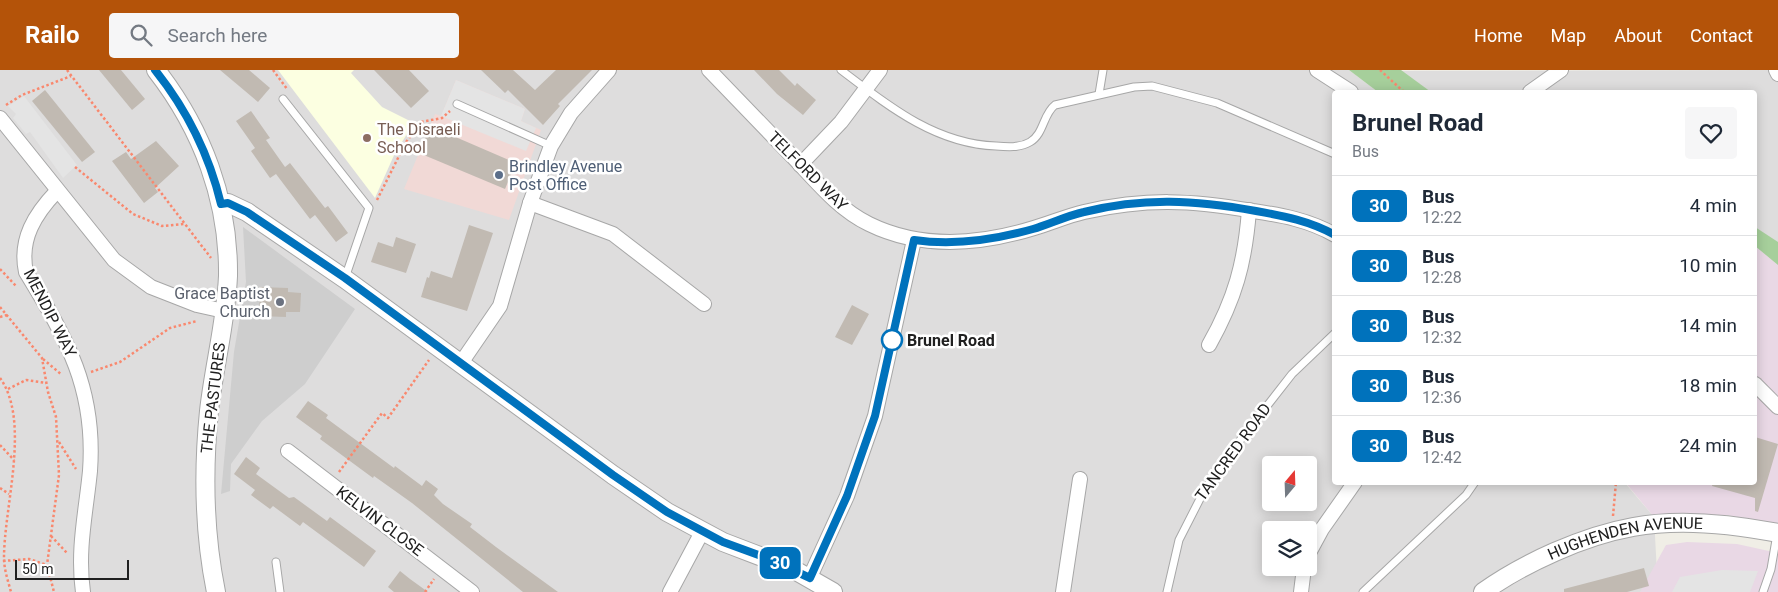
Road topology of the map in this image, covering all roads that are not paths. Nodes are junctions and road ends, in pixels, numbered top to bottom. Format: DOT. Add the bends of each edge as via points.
graph roads {
  1 [pos="156,70"];
  2 [pos="709,70"];
  3 [pos="841,70"];
  4 [pos="880,70"];
  5 [pos="1103,70"];
  6 [pos="1317,70"];
  7 [pos="1561,70"];
  8 [pos="1776,70"];
  9 [pos="602,72"];
  10 [pos="1778,74"];
  11 [pos="866,89"];
  12 [pos="1348,90"];
  13 [pos="1533,90"];
  14 [pos="1098,94"];
  15 [pos="283,99"];
  16 [pos="457,104"];
  17 [pos="0,118"];
  18 [pos="550,146"];
  19 [pos="1332,153"];
  20 [pos="800,165"];
  21 [pos="57,191"];
  22 [pos="530,203"];
  23 [pos="221,204"];
  24 [pos="1249,210"];
  25 [pos="1332,234"];
  26 [pos="914,240"];
  27 [pos="345,278"];
  28 [pos="704,304"];
  29 [pos="224,311"];
  30 [pos="1332,336"];
  31 [pos="1209,345"];
  32 [pos="460,363"];
  33 [pos="1757,386"];
  34 [pos="1778,407"];
  35 [pos="288,451"];
  36 [pos="1080,478"];
  37 [pos="1354,485"];
  38 [pos="1473,485"];
  39 [pos="702,532"];
  40 [pos="1778,533"];
  41 [pos="1317,538"];
  42 [pos="276,562"];
  43 [pos="1303,576"];
  44 [pos="810,578"];
  45 [pos="83,592"];
  46 [pos="216,592"];
  47 [pos="280,592"];
  48 [pos="472,592"];
  49 [pos="670,592"];
  50 [pos="833,592"];
  51 [pos="1063,592"];
  52 [pos="1167,592"];
  53 [pos="1301,592"];
  54 [pos="1363,592"];
  55 [pos="1483,592"];
  56 [pos="1763,592"];
  1 -- 23 [label="street, THE PASTURES" via="181,104 196,134 209,162"];
  2 -- 20 [label="street, TELFORD WAY"];
  3 -- 11 [label="lane"];
  4 -- 11 [label="street"];
  5 -- 14 [label="lane"];
  6 -- 12 [label="street"];
  7 -- 13 [label="street"];
  8 -- 10 [label="street"];
  9 -- 18 [label="street"];
  11 -- 14 [label="lane" via="924,127 966,142 1005,147 1020,146 1037,136 1054,104"];
  11 -- 20 [label="street" via="841,122"];
  14 -- 19 [label="lane" via="1152,86 1217,103"];
  15 -- 27 [label="lane" via="369,208"];
  16 -- 18 [label="lane"];
  17 -- 21 [label="street"];
  18 -- 22 [label="street"];
  20 -- 26 [label="street, TELFORD WAY" via="848,211 891,234"];
  21 -- 29 [label="street" via="114,260 136,276 174,297"];
  21 -- 45 [label="street, MENDIP WAY" via="29,230 24,259 26,272 54,316 80,373 90,428 89,478 80,563"];
  22 -- 28 [label="street" via="614,234"];
  22 -- 32 [label="street" via="500,306"];
  23 -- 27 [label="street" via="228,203 247,212"];
  23 -- 29 [label="street, THE PASTURES" via="227,272"];
  24 -- 25 [label="street, TELFORD WAY" via="1304,221"];
  24 -- 26 [label="street, TELFORD WAY" via="1177,200 1136,202 1083,212 1004,236 953,243"];
  24 -- 31 [label="street" via="1244,261 1238,282 1224,320"];
  26 -- 44 [label="street" via="875,416 847,496"];
  27 -- 32 [label="street"];
  29 -- 46 [label="street, THE PASTURES" via="209,411 205,474 207,530"];
  30 -- 52 [label="lane, TANCRED ROAD" via="1292,374 1205,489 1179,540"];
  32 -- 39 [label="street" via="613,475"];
  33 -- 34 [label="street"];
  35 -- 48 [label="street, KELVIN CLOSE"];
  36 -- 51 [label="street"];
  37 -- 41 [label="street"];
  38 -- 54 [label="lane"];
  39 -- 44 [label="street"];
  39 -- 49 [label="street"];
  40 -- 55 [label="street, HUGHENDEN AVENUE" via="1715,524 1634,527 1547,556"];
  40 -- 56 [label="lane"];
  42 -- 47 [label="lane"];
  43 -- 53 [label="street"];
  44 -- 50 [label="street"];
}
